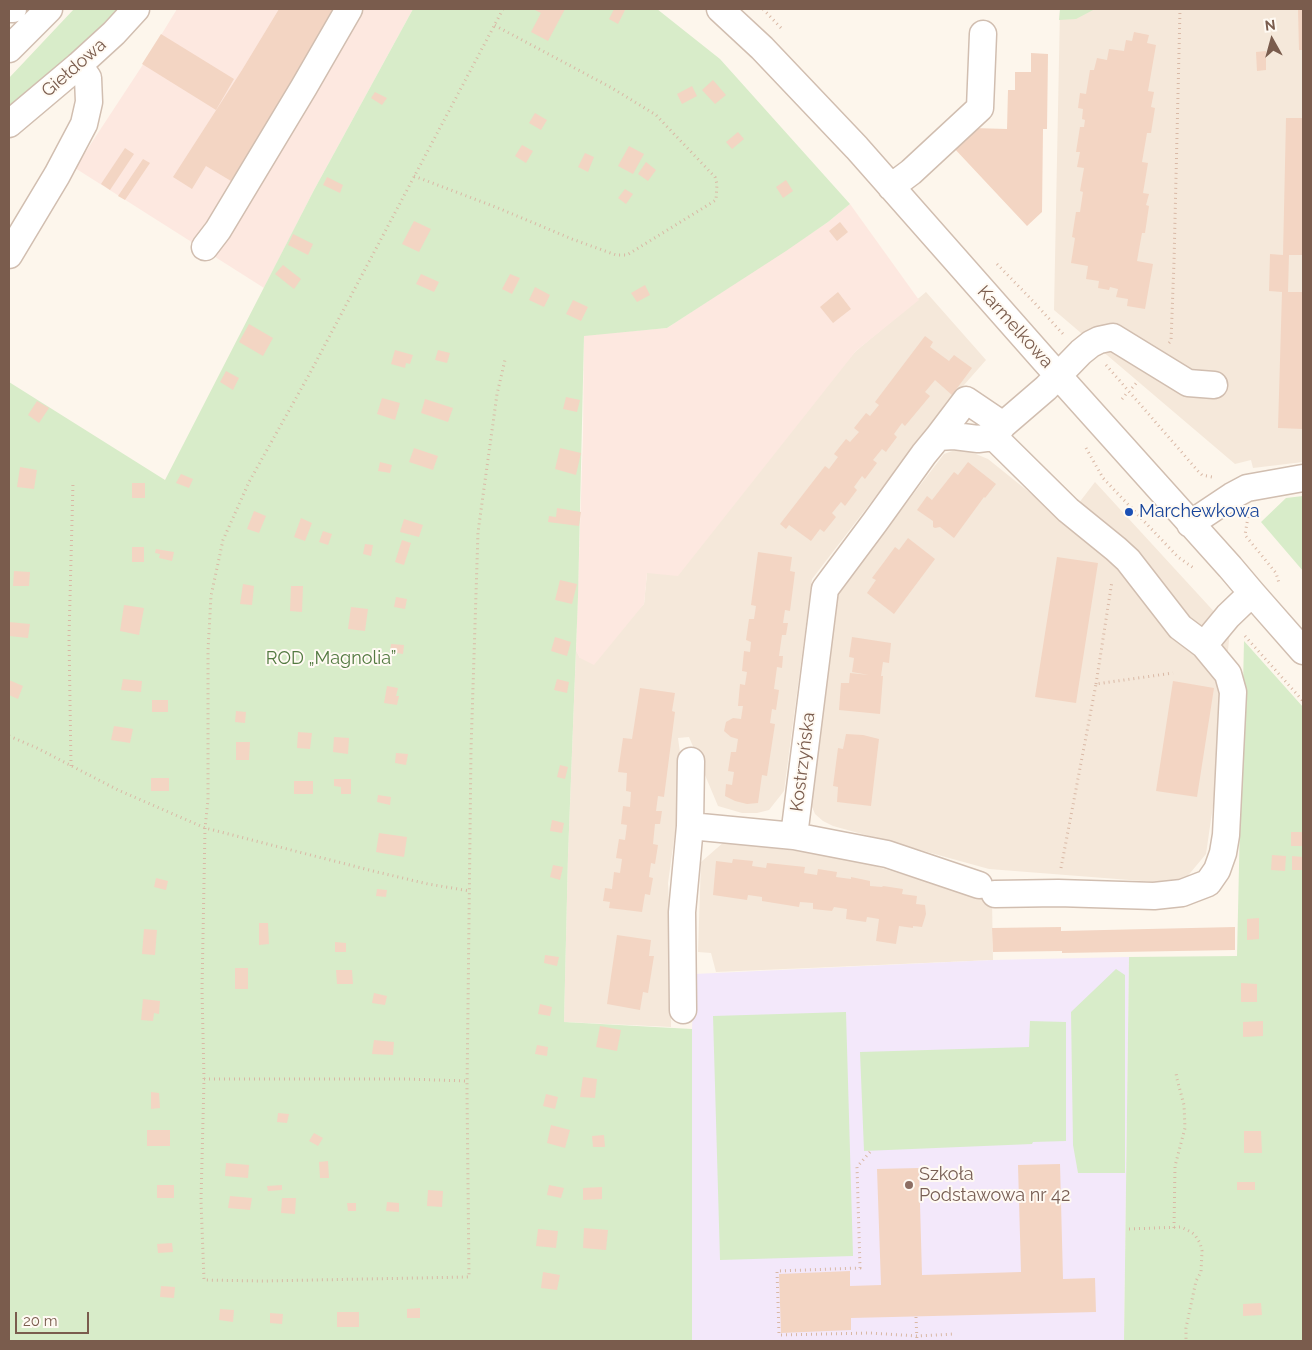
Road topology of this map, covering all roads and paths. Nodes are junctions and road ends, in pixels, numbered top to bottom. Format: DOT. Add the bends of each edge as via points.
graph roads {
  1 [pos="9,9"];
  2 [pos="13,9"];
  3 [pos="49,9"];
  4 [pos="136,9"];
  5 [pos="349,9"];
  6 [pos="503,9"];
  7 [pos="720,9"];
  8 [pos="1180,9"];
  9 [pos="494,24"];
  10 [pos="983,34"];
  11 [pos="9,49"];
  12 [pos="79,65"];
  13 [pos="9,124"];
  14 [pos="414,176"];
  15 [pos="891,187"];
  16 [pos="206,247"];
  17 [pos="9,255"];
  18 [pos="991,258"];
  19 [pos="1081,352"];
  20 [pos="505,360"];
  21 [pos="1154,362"];
  22 [pos="1051,381"];
  23 [pos="1214,385"];
  24 [pos="1132,388"];
  25 [pos="1126,394"];
  26 [pos="1122,399"];
  27 [pos="999,431"];
  28 [pos="938,437"];
  29 [pos="1083,442"];
  30 [pos="1303,478"];
  31 [pos="73,482"];
  32 [pos="1237,493"];
  33 [pos="1190,524"];
  34 [pos="1116,549"];
  35 [pos="1202,574"];
  36 [pos="1281,589"];
  37 [pos="1252,594"];
  38 [pos="1244,634"];
  39 [pos="1204,645"];
  40 [pos="1303,651"];
  41 [pos="1174,673"];
  42 [pos="1096,684"];
  43 [pos="1303,701"];
  44 [pos="9,736"];
  45 [pos="691,761"];
  46 [pos="71,766"];
  47 [pos="690,826"];
  48 [pos="205,828"];
  49 [pos="794,836"];
  50 [pos="470,891"];
  51 [pos="1058,893"];
  52 [pos="683,1010"];
  53 [pos="1176,1073"];
  54 [pos="204,1079"];
  55 [pos="467,1081"];
  56 [pos="870,1152"];
  57 [pos="1174,1228"];
  58 [pos="1129,1229"];
  59 [pos="916,1317"];
  60 [pos="954,1334"];
  61 [pos="917,1336"];
  62 [pos="917,1341"];
  63 [pos="1186,1341"];
  1 -- 2 [label="street"];
  3 -- 11 [label="street"];
  4 -- 12 [label="street, Giełdowa"];
  5 -- 16 [label="street"];
  6 -- 9 [label="path"];
  7 -- 15 [label="street, Karmelkowa" via="762,48"];
  8 -- 21 [label="path" via="1171,341"];
  9 -- 14 [label="path"];
  9 -- 14 [label="path" via="656,115 715,177 716,200 627,255 616,255"];
  10 -- 15 [label="street" via="980,108"];
  12 -- 13 [label="street, Giełdowa"];
  12 -- 17 [label="street" via="88,78 89,102 84,124"];
  14 -- 48 [label="path" via="249,482 223,540 211,596"];
  15 -- 22 [label="street, Karmelkowa"];
  18 -- 19 [label="path"];
  19 -- 21 [label="street" via="1090,344 1113,337"];
  19 -- 22 [label="street"];
  19 -- 32 [label="path" via="1103,362 1202,475 1224,481"];
  20 -- 50 [label="path" via="497,394 478,532"];
  21 -- 23 [label="street" via="1188,383"];
  21 -- 24 [label="path"];
  22 -- 27 [label="street"];
  22 -- 33 [label="street, Karmelkowa"];
  25 -- 26 [label="path"];
  27 -- 28 [label="street" via="978,438"];
  27 -- 28 [label="street, Kostrzyńska" via="966,400"];
  27 -- 34 [label="street" via="1068,510"];
  28 -- 49 [label="street, Kostrzyńska" via="825,589"];
  29 -- 35 [label="path" via="1103,478 1178,557"];
  30 -- 32 [label="street"];
  31 -- 46 [label="path"];
  32 -- 33 [label="street"];
  32 -- 36 [label="path" via="1250,508 1245,535 1276,573"];
  33 -- 37 [label="street, Karmelkowa"];
  34 -- 39 [label="street" via="1180,627"];
  34 -- 42 [label="path"];
  37 -- 39 [label="street"];
  37 -- 40 [label="street, Karmelkowa"];
  38 -- 43 [label="path"];
  39 -- 51 [label="street" via="1228,674 1233,692 1226,835 1217,870 1208,883 1182,892 1154,896"];
  41 -- 42 [label="path"];
  42 -- 51 [label="path"];
  44 -- 46 [label="path"];
  45 -- 47 [label="street"];
  46 -- 48 [label="path"];
  47 -- 49 [label="street, Kostrzyńska"];
  47 -- 52 [label="street" via="682,912"];
  48 -- 50 [label="path" via="377,872"];
  48 -- 54 [label="path"];
  49 -- 51 [label="street" via="887,854 987,890"];
  50 -- 55 [label="path"];
  53 -- 57 [label="path" via="1184,1105 1185,1128 1175,1166"];
  54 -- 55 [label="path"];
  54 -- 55 [label="path" via="201,1201 204,1280 263,1281 469,1277"];
  56 -- 61 [label="path" via="857,1167 860,1268 776,1271 779,1335 870,1333"];
  57 -- 58 [label="path"];
  57 -- 63 [label="path" via="1182,1227 1195,1235 1202,1251 1201,1272 1196,1281"];
  59 -- 61 [label="path"];
  60 -- 61 [label="path"];
  61 -- 62 [label="path"];
}
